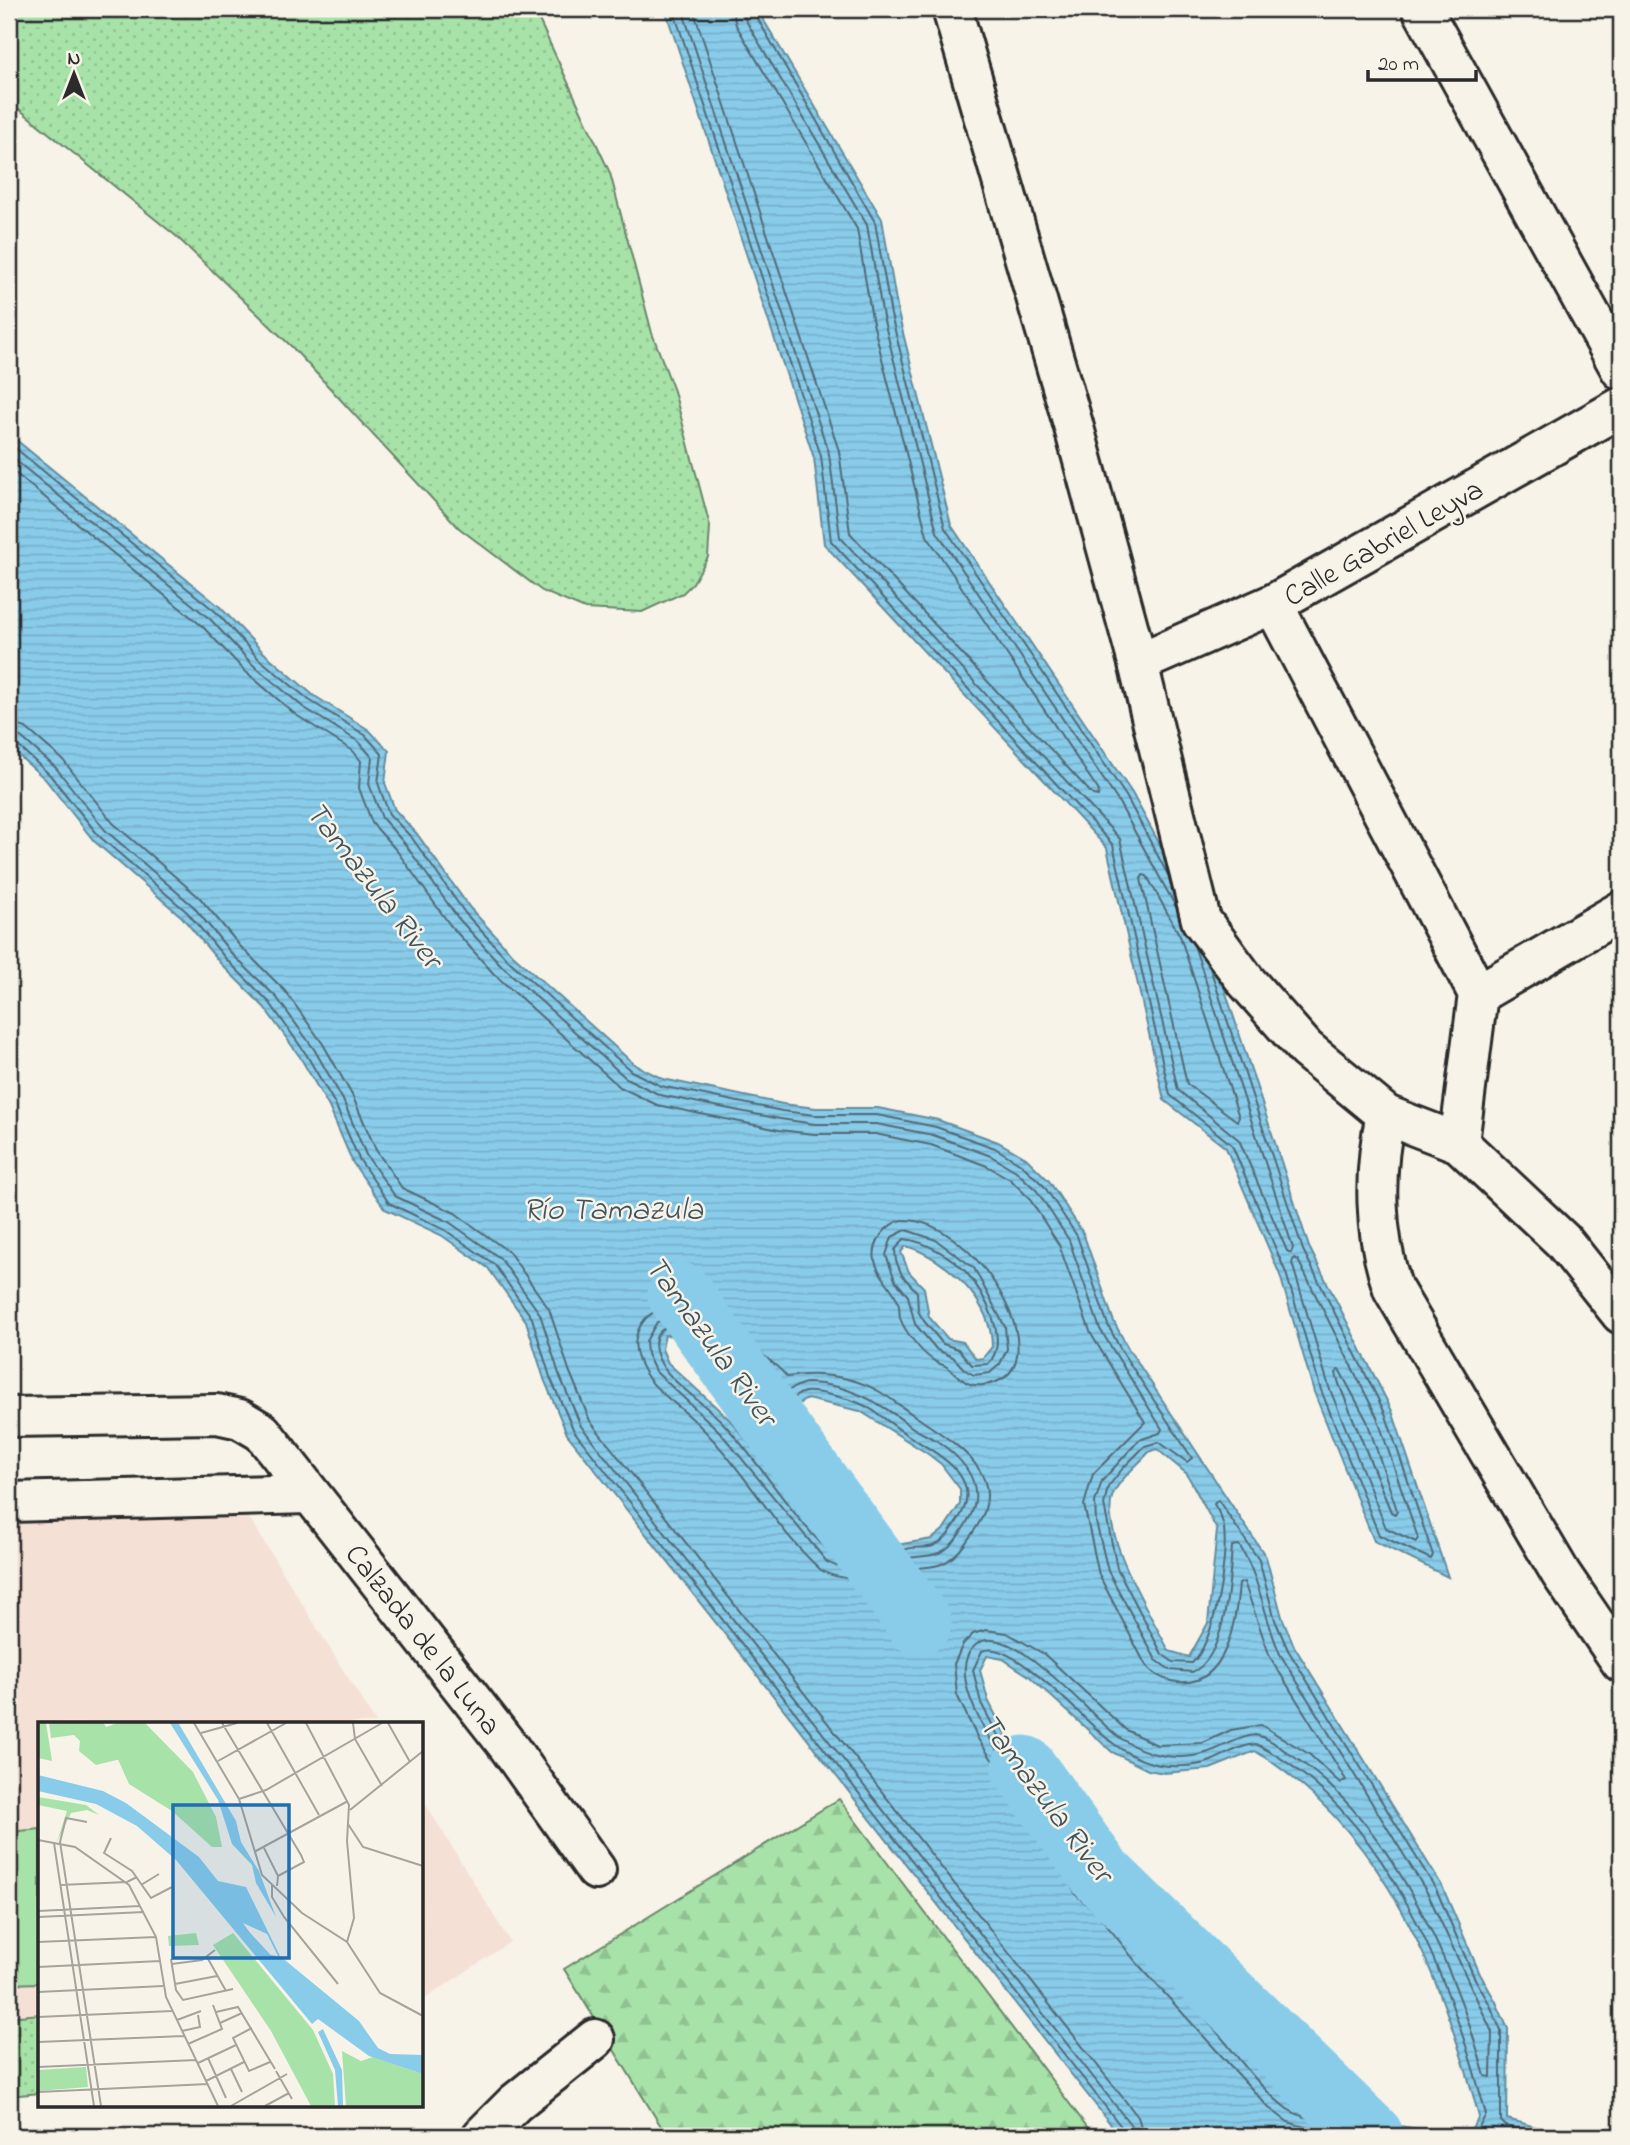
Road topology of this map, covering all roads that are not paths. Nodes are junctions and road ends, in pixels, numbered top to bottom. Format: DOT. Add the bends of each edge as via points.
graph roads {
  1 [pos="952,9"];
  2 [pos="1422,9"];
  3 [pos="1621,370"];
  4 [pos="1621,407"];
  5 [pos="1273,604"];
  6 [pos="1139,663"];
  7 [pos="1621,911"];
  8 [pos="1478,994"];
  9 [pos="1386,1115"];
  10 [pos="1459,1143"];
  11 [pos="1621,1314"];
  12 [pos="9,1417"];
  13 [pos="309,1494"];
  14 [pos="9,1502"];
  15 [pos="1621,1662"];
  16 [pos="596,1870"];
  17 [pos="595,2039"];
  18 [pos="482,2136"];
  1 -- 6 [label="street"];
  2 -- 3 [label="street"];
  4 -- 5 [label="street, Calle Gabriel Leyva"];
  5 -- 6 [label="street, Calle Gabriel Leyva"];
  5 -- 8 [label="street"];
  6 -- 9 [label="street" via="1201,920 1306,1049"];
  7 -- 8 [label="street"];
  8 -- 10 [label="street"];
  9 -- 10 [label="street"];
  9 -- 15 [label="street" via="1378,1150 1381,1255 1393,1290 1561,1574"];
  10 -- 11 [label="street" via="1563,1241"];
  12 -- 13 [label="street, Calzada de la Luna" via="217,1414 240,1419 262,1432"];
  13 -- 14 [label="street"];
  13 -- 16 [label="street, Calzada de la Luna" via="508,1746"];
  17 -- 18 [label="street" via="515,2103"];
}
